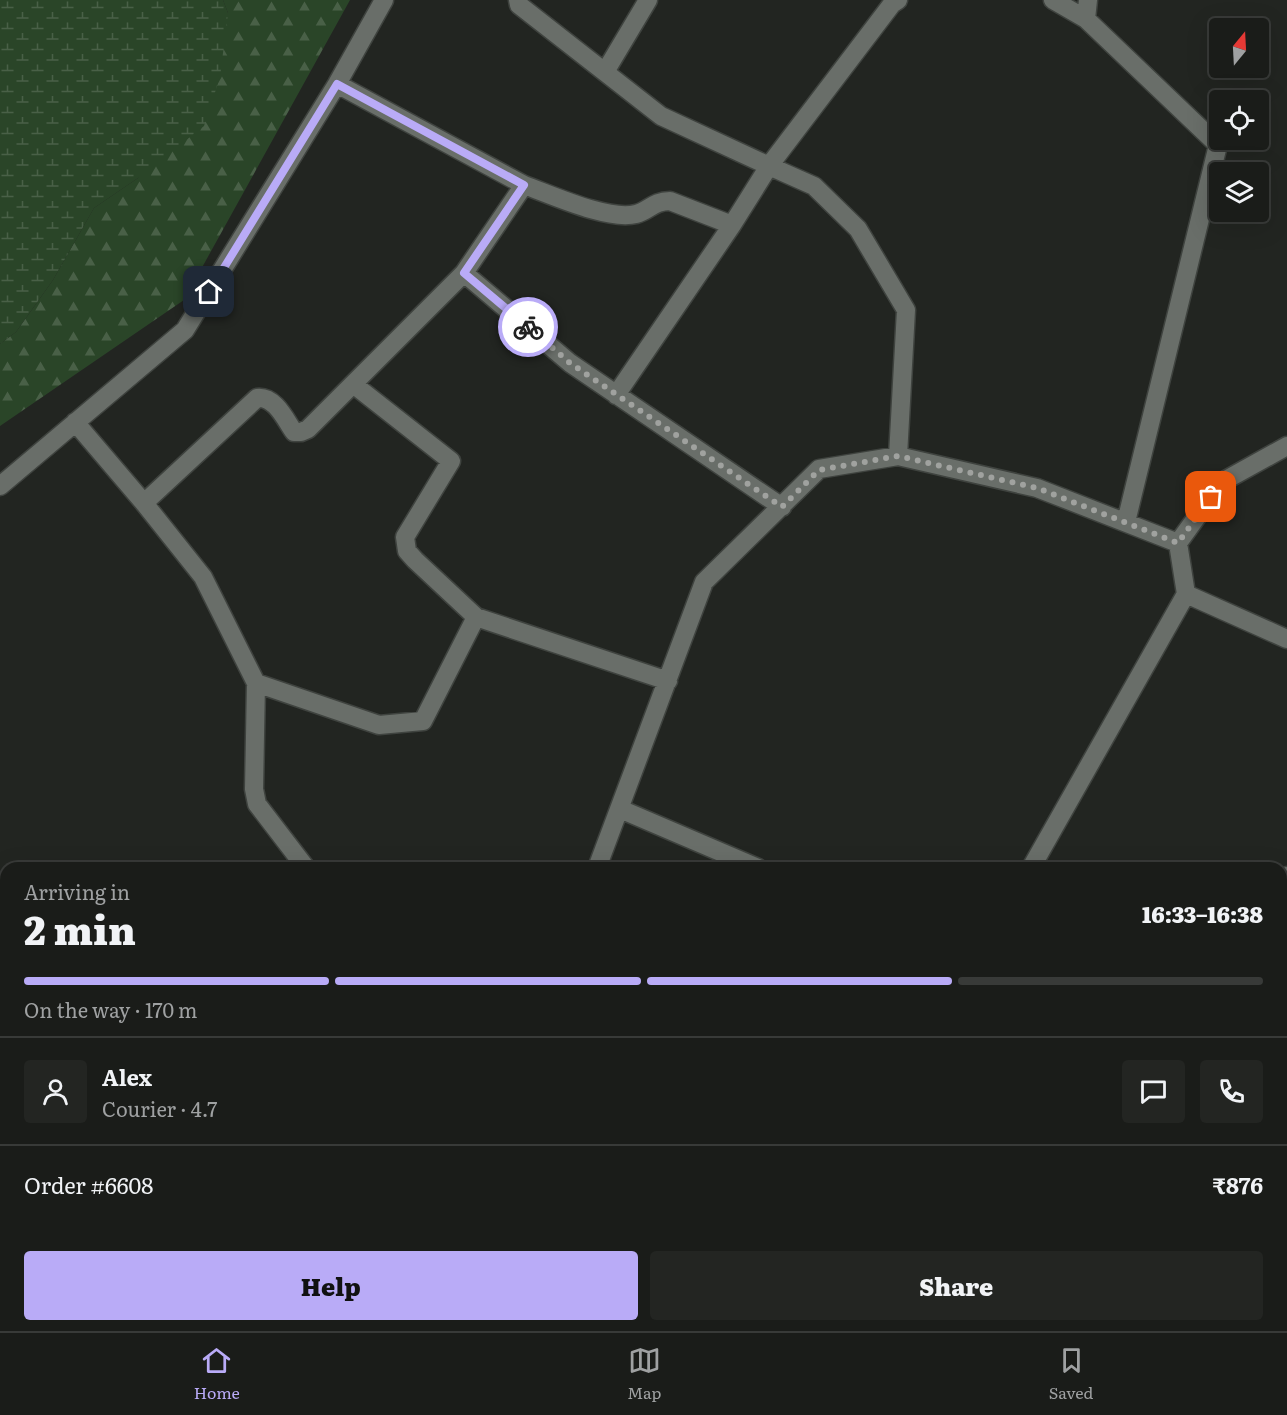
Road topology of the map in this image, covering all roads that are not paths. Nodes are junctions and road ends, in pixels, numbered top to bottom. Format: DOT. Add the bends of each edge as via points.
graph roads {
  1 [pos="384,0"];
  2 [pos="518,0"];
  3 [pos="648,0"];
  4 [pos="1053,0"];
  5 [pos="1088,0"];
  6 [pos="891,1"];
  7 [pos="1086,19"];
  8 [pos="605,72"];
  9 [pos="337,84"];
  10 [pos="769,166"];
  11 [pos="524,185"];
  12 [pos="732,225"];
  13 [pos="464,273"];
  14 [pos="353,384"];
  15 [pos="616,394"];
  16 [pos="75,422"];
  17 [pos="1287,446"];
  18 [pos="898,456"];
  19 [pos="0,486"];
  20 [pos="144,502"];
  21 [pos="782,507"];
  22 [pos="1126,522"];
  23 [pos="1178,543"];
  24 [pos="1186,594"];
  25 [pos="476,617"];
  26 [pos="1287,639"];
  27 [pos="668,681"];
  28 [pos="256,683"];
  29 [pos="620,809"];
  30 [pos="301,862"];
  31 [pos="599,862"];
  32 [pos="744,862"];
  33 [pos="1034,862"];
  1 -- 9 [label="street"];
  2 -- 8 [label="street" via="519,5"];
  3 -- 8 [label="street"];
  4 -- 7 [label="street"];
  5 -- 7 [label="street"];
  6 -- 10 [label="street"];
  7 -- 22 [label="street" via="1218,145"];
  8 -- 10 [label="street" via="661,116"];
  9 -- 11 [label="street"];
  9 -- 16 [label="street" via="185,330"];
  10 -- 12 [label="street"];
  10 -- 18 [label="street" via="814,186 858,229 906,310"];
  11 -- 12 [label="street" via="604,213 637,214 659,201 670,201"];
  11 -- 13 [label="street"];
  12 -- 15 [label="street"];
  13 -- 14 [label="street"];
  13 -- 15 [label="street" via="570,363"];
  14 -- 20 [label="street" via="301,432 294,432 271,400 257,398"];
  14 -- 25 [label="street" via="452,461 405,537 407,551"];
  15 -- 21 [label="street"];
  16 -- 19 [label="street"];
  16 -- 20 [label="street"];
  17 -- 23 [label="street" via="1222,482"];
  18 -- 21 [label="street" via="819,470"];
  18 -- 22 [label="street" via="1037,488"];
  20 -- 28 [label="street" via="203,577"];
  21 -- 27 [label="street" via="704,582"];
  22 -- 23 [label="street"];
  23 -- 24 [label="street"];
  24 -- 26 [label="street"];
  24 -- 33 [label="street"];
  25 -- 27 [label="street"];
  25 -- 28 [label="street" via="423,721 379,725"];
  27 -- 29 [label="street"];
  28 -- 30 [label="street" via="257,804"];
  29 -- 31 [label="street"];
  29 -- 32 [label="street"];
}
